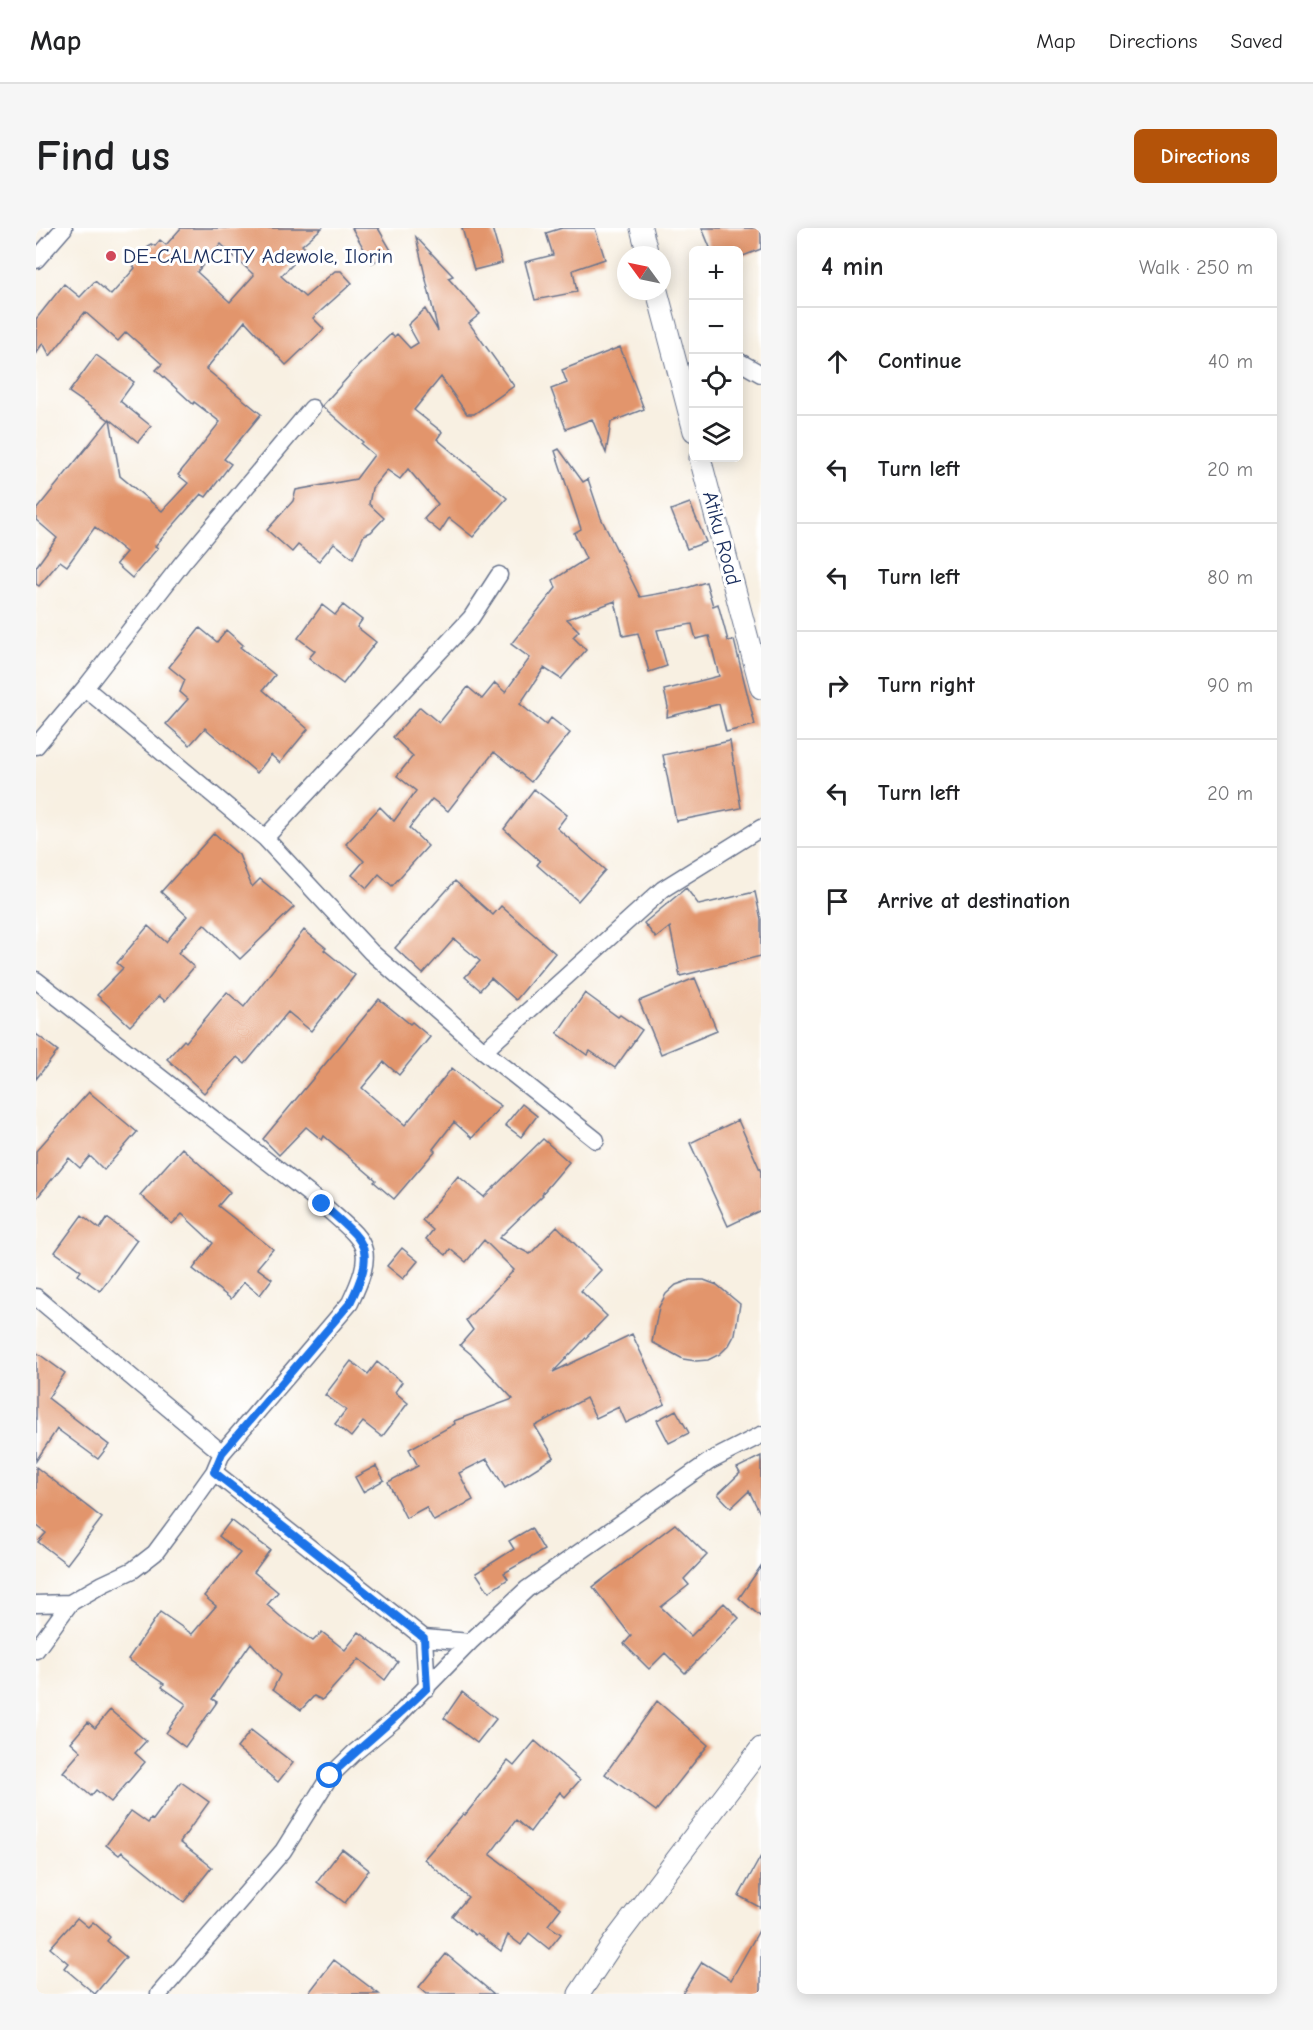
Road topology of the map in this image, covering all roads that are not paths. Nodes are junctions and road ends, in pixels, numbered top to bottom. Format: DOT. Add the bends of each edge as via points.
graph roads {
  1 [pos="64,228"];
  2 [pos="641,228"];
  3 [pos="646,246"];
  4 [pos="36,260"];
  5 [pos="659,300"];
  6 [pos="743,364"];
  7 [pos="761,374"];
  8 [pos="312,408"];
  9 [pos="689,415"];
  10 [pos="701,462"];
  11 [pos="499,575"];
  12 [pos="85,688"];
  13 [pos="761,688"];
  14 [pos="36,746"];
  15 [pos="761,828"];
  16 [pos="265,838"];
  17 [pos="36,980"];
  18 [pos="484,1051"];
  19 [pos="596,1140"];
  20 [pos="36,1297"];
  21 [pos="761,1435"];
  22 [pos="222,1453"];
  23 [pos="214,1472"];
  24 [pos="70,1603"];
  25 [pos="36,1604"];
  26 [pos="424,1638"];
  27 [pos="470,1642"];
  28 [pos="36,1650"];
  29 [pos="427,1688"];
  30 [pos="761,1748"];
  31 [pos="159,1994"];
  32 [pos="579,1994"];
  1 -- 4 [label="street"];
  2 -- 3 [label="street"];
  5 -- 9 [label="street"];
  6 -- 7 [label="street"];
  8 -- 12 [label="street" via="183,562"];
  10 -- 13 [label="street, Atiku Road"];
  11 -- 16 [label="street" via="471,618"];
  12 -- 14 [label="street"];
  12 -- 16 [label="street"];
  15 -- 18 [label="street" via="663,889"];
  16 -- 18 [label="street" via="371,951"];
  17 -- 22 [label="street" via="322,1204 360,1239 366,1259 350,1303"];
  18 -- 19 [label="street"];
  20 -- 22 [label="street"];
  21 -- 27 [label="street" via="710,1461 527,1589"];
  22 -- 23 [label="street"];
  23 -- 24 [label="street" via="154,1553 133,1570"];
  23 -- 26 [label="street"];
  24 -- 25 [label="street"];
  24 -- 28 [label="street"];
  26 -- 27 [label="street"];
  26 -- 29 [label="street"];
  27 -- 29 [label="street"];
  29 -- 31 [label="street" via="330,1776 283,1851"];
  30 -- 32 [label="street" via="612,1943"];
}
